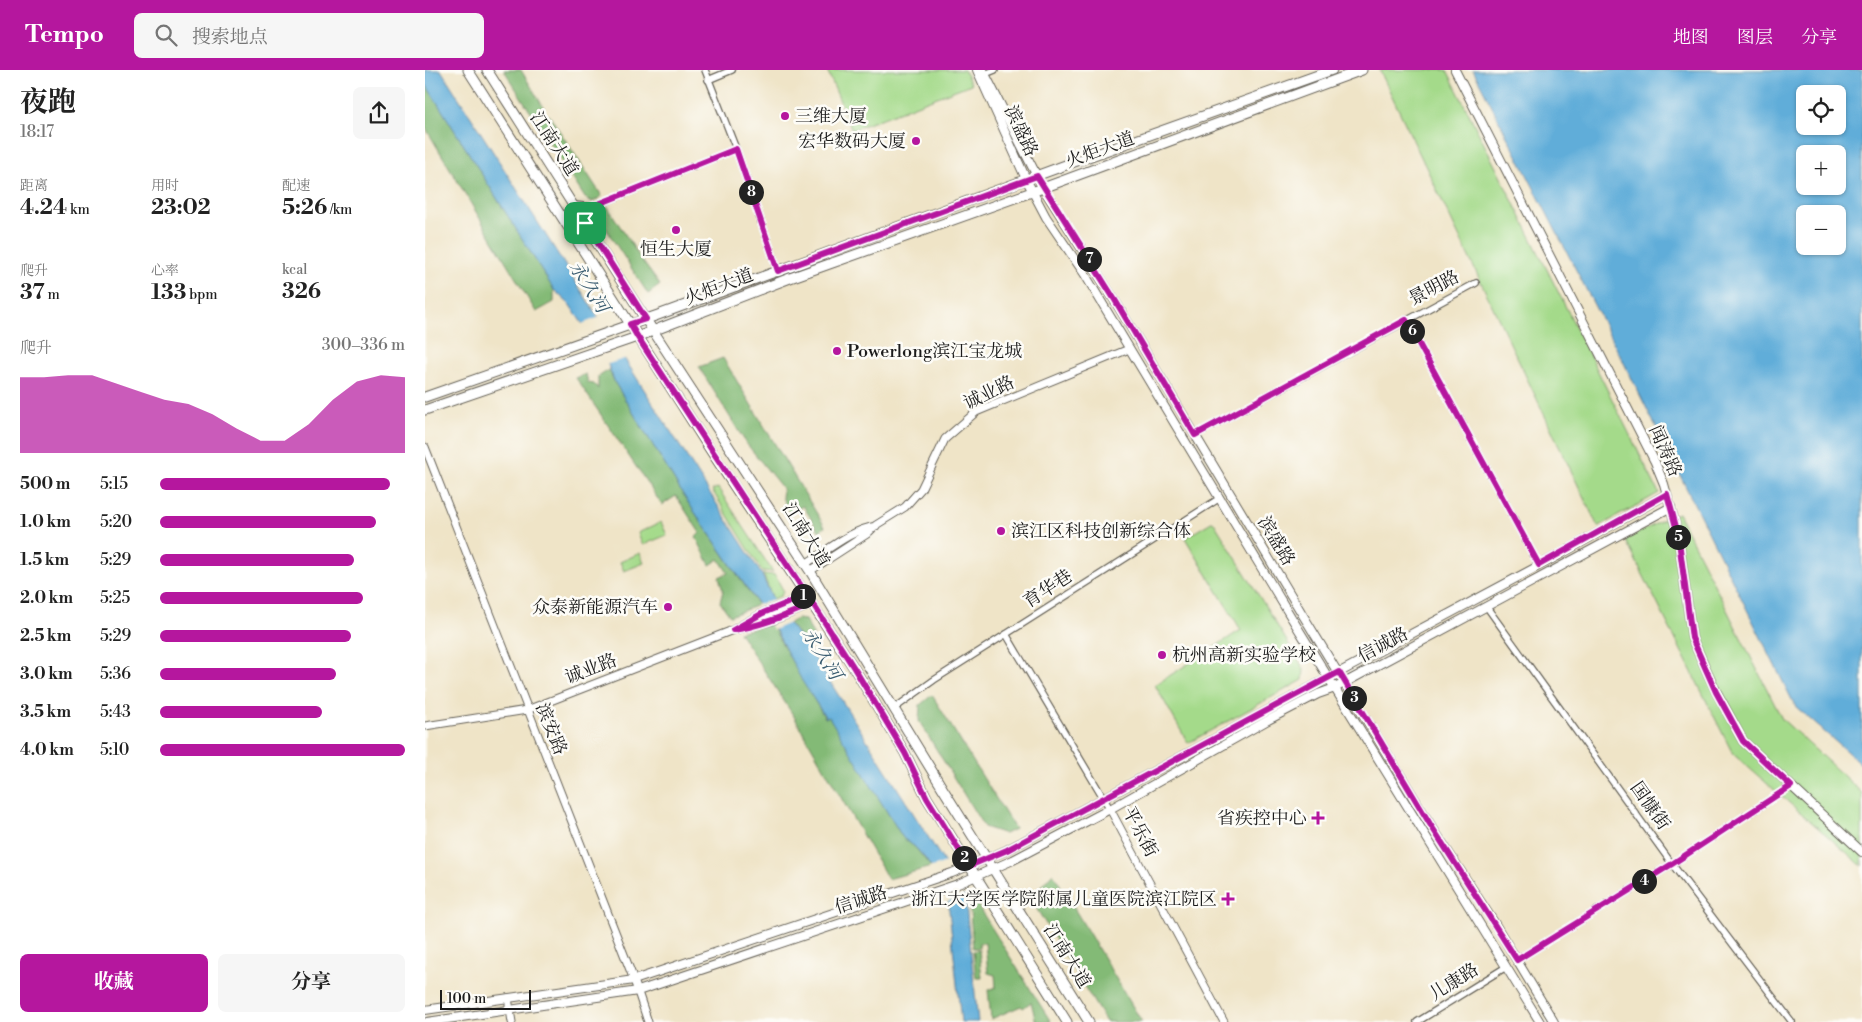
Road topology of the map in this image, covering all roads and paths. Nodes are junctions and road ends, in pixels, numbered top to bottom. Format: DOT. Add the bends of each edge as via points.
graph roads {
  1 [pos="468,70"];
  2 [pos="487,70"];
  3 [pos="705,70"];
  4 [pos="732,70"];
  5 [pos="995,70"];
  6 [pos="1332,70"];
  7 [pos="1362,70"];
  8 [pos="1455,70"];
  9 [pos="982,71"];
  10 [pos="708,80"];
  11 [pos="736,149"];
  12 [pos="1037,176"];
  13 [pos="1026,179"];
  14 [pos="1043,188"];
  15 [pos="1033,192"];
  16 [pos="574,205"];
  17 [pos="591,207"];
  18 [pos="585,223"];
  19 [pos="778,271"];
  20 [pos="1476,283"];
  21 [pos="646,319"];
  22 [pos="1406,320"];
  23 [pos="630,324"];
  24 [pos="653,330"];
  25 [pos="637,336"];
  26 [pos="1129,349"];
  27 [pos="425,397"];
  28 [pos="425,410"];
  29 [pos="1195,435"];
  30 [pos="425,447"];
  31 [pos="1667,494"];
  32 [pos="1220,498"];
  33 [pos="1671,507"];
  34 [pos="1539,565"];
  35 [pos="807,567"];
  36 [pos="807,595"];
  37 [pos="813,604"];
  38 [pos="1486,606"];
  39 [pos="733,630"];
  40 [pos="1006,634"];
  41 [pos="1339,672"];
  42 [pos="1329,678"];
  43 [pos="1345,682"];
  44 [pos="1335,688"];
  45 [pos="895,708"];
  46 [pos="527,710"];
  47 [pos="425,726"];
  48 [pos="1791,786"];
  49 [pos="1103,797"];
  50 [pos="1110,808"];
  51 [pos="1862,852"];
  52 [pos="987,858"];
  53 [pos="1672,864"];
  54 [pos="969,866"];
  55 [pos="994,869"];
  56 [pos="975,877"];
  57 [pos="1517,960"];
  58 [pos="1506,967"];
  59 [pos="634,980"];
  60 [pos="637,991"];
  61 [pos="508,998"];
  62 [pos="425,1010"];
  63 [pos="510,1010"];
  64 [pos="427,1022"];
  65 [pos="511,1022"];
  66 [pos="648,1022"];
  67 [pos="1067,1022"];
  68 [pos="1089,1022"];
  69 [pos="1224,1022"];
  70 [pos="1417,1022"];
  71 [pos="1540,1022"];
  72 [pos="1554,1022"];
  73 [pos="1792,1022"];
  1 -- 23 [label="main road, 江南大道"];
  2 -- 16 [label="main road, 江南大道"];
  3 -- 10 [label="street"];
  4 -- 10 [label="street"];
  5 -- 9 [label="street"];
  6 -- 12 [label="main road, 火炬大道"];
  7 -- 14 [label="main road, 火炬大道"];
  8 -- 31 [label="main road, 闻涛路" via="1651,453"];
  9 -- 12 [label="main road, 滨盛路"];
  9 -- 13 [label="main road, 滨盛路"];
  10 -- 11 [label="street"];
  11 -- 17 [label="street"];
  11 -- 19 [label="street"];
  12 -- 13 [label="main road, 火炬大道"];
  12 -- 14 [label="main road, 滨盛路"];
  13 -- 15 [label="main road, 滨盛路"];
  13 -- 19 [label="main road, 火炬大道"];
  14 -- 15 [label="main road, 火炬大道"];
  14 -- 29 [label="main road, 滨盛路" via="1115,300"];
  15 -- 24 [label="main road, 火炬大道"];
  15 -- 26 [label="main road, 滨盛路"];
  16 -- 17 [label="street"];
  16 -- 18 [label="main road, 江南大道"];
  17 -- 18 [label="street"];
  18 -- 21 [label="main road, 江南大道"];
  19 -- 21 [label="main road, 火炬大道"];
  20 -- 22 [label="street, 景明路"];
  21 -- 23 [label="main road, 火炬大道"];
  21 -- 24 [label="main road, 江南大道"];
  22 -- 29 [label="street, 景明路"];
  22 -- 34 [label="street"];
  23 -- 25 [label="main road, 江南大道"];
  23 -- 27 [label="main road, 火炬大道"];
  24 -- 25 [label="main road, 火炬大道"];
  24 -- 35 [label="main road, 江南大道"];
  25 -- 28 [label="main road, 火炬大道"];
  25 -- 36 [label="main road, 江南大道"];
  26 -- 32 [label="main road, 滨盛路"];
  26 -- 35 [label="street, 诚业路" via="976,412 945,439 921,489 905,507 867,534"];
  29 -- 41 [label="main road, 滨盛路"];
  30 -- 46 [label="street, 滨安路"];
  31 -- 33 [label="main road, 闻涛路"];
  31 -- 34 [label="main road, 信诚路"];
  32 -- 40 [label="street, 育华巷"];
  32 -- 42 [label="main road, 滨盛路"];
  33 -- 38 [label="main road, 信诚路"];
  33 -- 48 [label="main road, 闻涛路" via="1678,534 1692,638 1743,741"];
  34 -- 41 [label="main road, 信诚路"];
  35 -- 45 [label="main road, 江南大道"];
  36 -- 37 [label="main road, 江南大道"];
  36 -- 39 [label="street, 诚业路" via="756,616"];
  37 -- 39 [label="street, 诚业路" via="754,627"];
  37 -- 54 [label="main road, 江南大道" via="905,753 927,798"];
  38 -- 43 [label="main road, 信诚路"];
  38 -- 53 [label="street, 国慷街"];
  39 -- 46 [label="street, 诚业路"];
  40 -- 45 [label="street, 育华巷"];
  40 -- 49 [label="street, 平乐街"];
  41 -- 42 [label="main road, 信诚路"];
  41 -- 43 [label="main road, 滨盛路"];
  42 -- 44 [label="main road, 滨盛路"];
  42 -- 49 [label="main road, 信诚路"];
  43 -- 44 [label="main road, 信诚路"];
  43 -- 57 [label="main road, 滨盛路"];
  44 -- 50 [label="main road, 信诚路" via="1268,720"];
  44 -- 58 [label="main road, 滨盛路"];
  45 -- 52 [label="main road, 江南大道"];
  46 -- 47 [label="street, 诚业路"];
  46 -- 59 [label="street, 滨安路"];
  48 -- 51 [label="main road, 闻涛路"];
  48 -- 53 [label="street"];
  49 -- 50 [label="street, 平乐街"];
  49 -- 52 [label="main road, 信诚路"];
  50 -- 55 [label="main road, 信诚路"];
  50 -- 69 [label="street, 平乐街"];
  52 -- 54 [label="main road, 信诚路"];
  52 -- 55 [label="main road, 江南大道"];
  53 -- 57 [label="street"];
  53 -- 73 [label="street, 国慷街"];
  54 -- 56 [label="main road, 江南大道"];
  54 -- 59 [label="main road, 信诚路"];
  55 -- 56 [label="main road, 信诚路"];
  55 -- 68 [label="main road, 江南大道"];
  56 -- 60 [label="main road, 信诚路"];
  56 -- 67 [label="main road, 江南大道"];
  57 -- 72 [label="main road, 滨盛路"];
  58 -- 70 [label="street, 儿康路"];
  58 -- 71 [label="main road, 滨盛路"];
  59 -- 60 [label="street, 滨安路"];
  59 -- 61 [label="main road, 信诚路"];
  60 -- 63 [label="main road, 信诚路"];
  60 -- 66 [label="street, 滨安路"];
  61 -- 62 [label="main road, 信诚路"];
  61 -- 63 [label="street"];
  63 -- 64 [label="main road, 信诚路"];
  63 -- 65 [label="street"];
}
